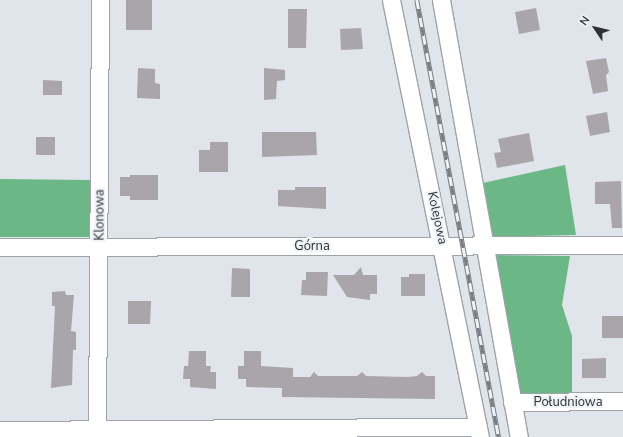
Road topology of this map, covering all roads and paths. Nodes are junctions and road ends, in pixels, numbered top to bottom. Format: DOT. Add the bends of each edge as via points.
graph roads {
  1 [pos="100,0"];
  2 [pos="391,0"];
  3 [pos="441,0"];
  4 [pos="442,245"];
  5 [pos="623,245"];
  6 [pos="0,247"];
  7 [pos="100,247"];
  8 [pos="485,247"];
  9 [pos="623,401"];
  10 [pos="512,402"];
  11 [pos="0,430"];
  12 [pos="97,430"];
  13 [pos="479,432"];
  14 [pos="519,437"];
  1 -- 7 [label="street, Klonowa"];
  2 -- 4 [label="street, Kolejowa"];
  3 -- 8 [label="street"];
  4 -- 7 [label="street, Górna"];
  4 -- 8 [label="street, Górna"];
  4 -- 13 [label="street, Kolejowa"];
  5 -- 8 [label="street, Górna"];
  6 -- 7 [label="street, Górna"];
  7 -- 12 [label="street, Klonowa"];
  8 -- 10 [label="street"];
  9 -- 10 [label="street, Południowa"];
  10 -- 14 [label="street"];
  11 -- 12 [label="street"];
  12 -- 13 [label="street"];
}
